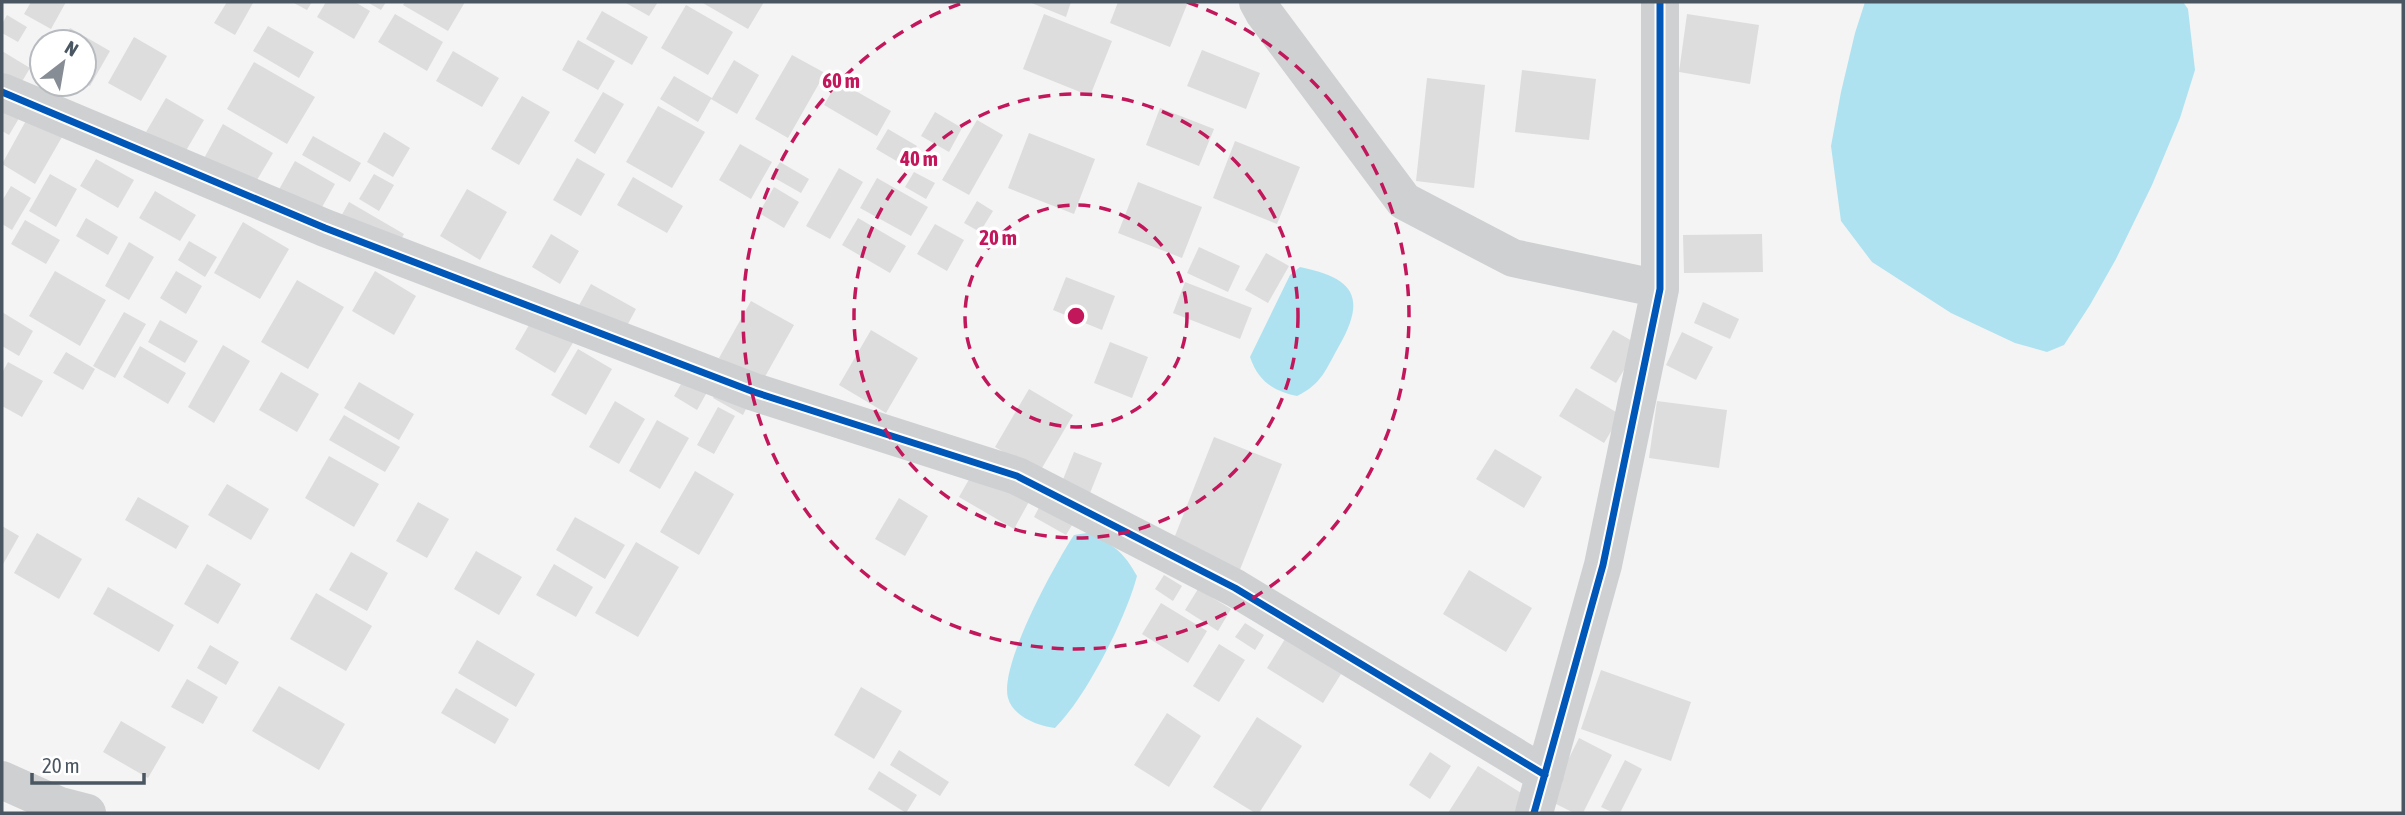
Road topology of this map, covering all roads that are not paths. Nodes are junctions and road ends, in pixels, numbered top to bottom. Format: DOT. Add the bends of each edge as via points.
graph roads {
  1 [pos="1258,2"];
  2 [pos="1660,2"];
  3 [pos="2,92"];
  4 [pos="1660,289"];
  5 [pos="1545,775"];
  6 [pos="2,780"];
  7 [pos="87,813"];
  8 [pos="1534,813"];
  1 -- 4 [label="street" via="1404,201 1513,258"];
  2 -- 4 [label="street"];
  3 -- 5 [label="street" via="325,228 754,392 1017,476 1235,588"];
  4 -- 5 [label="street" via="1603,565"];
  5 -- 8 [label="street"];
  6 -- 7 [label="street"];
}
